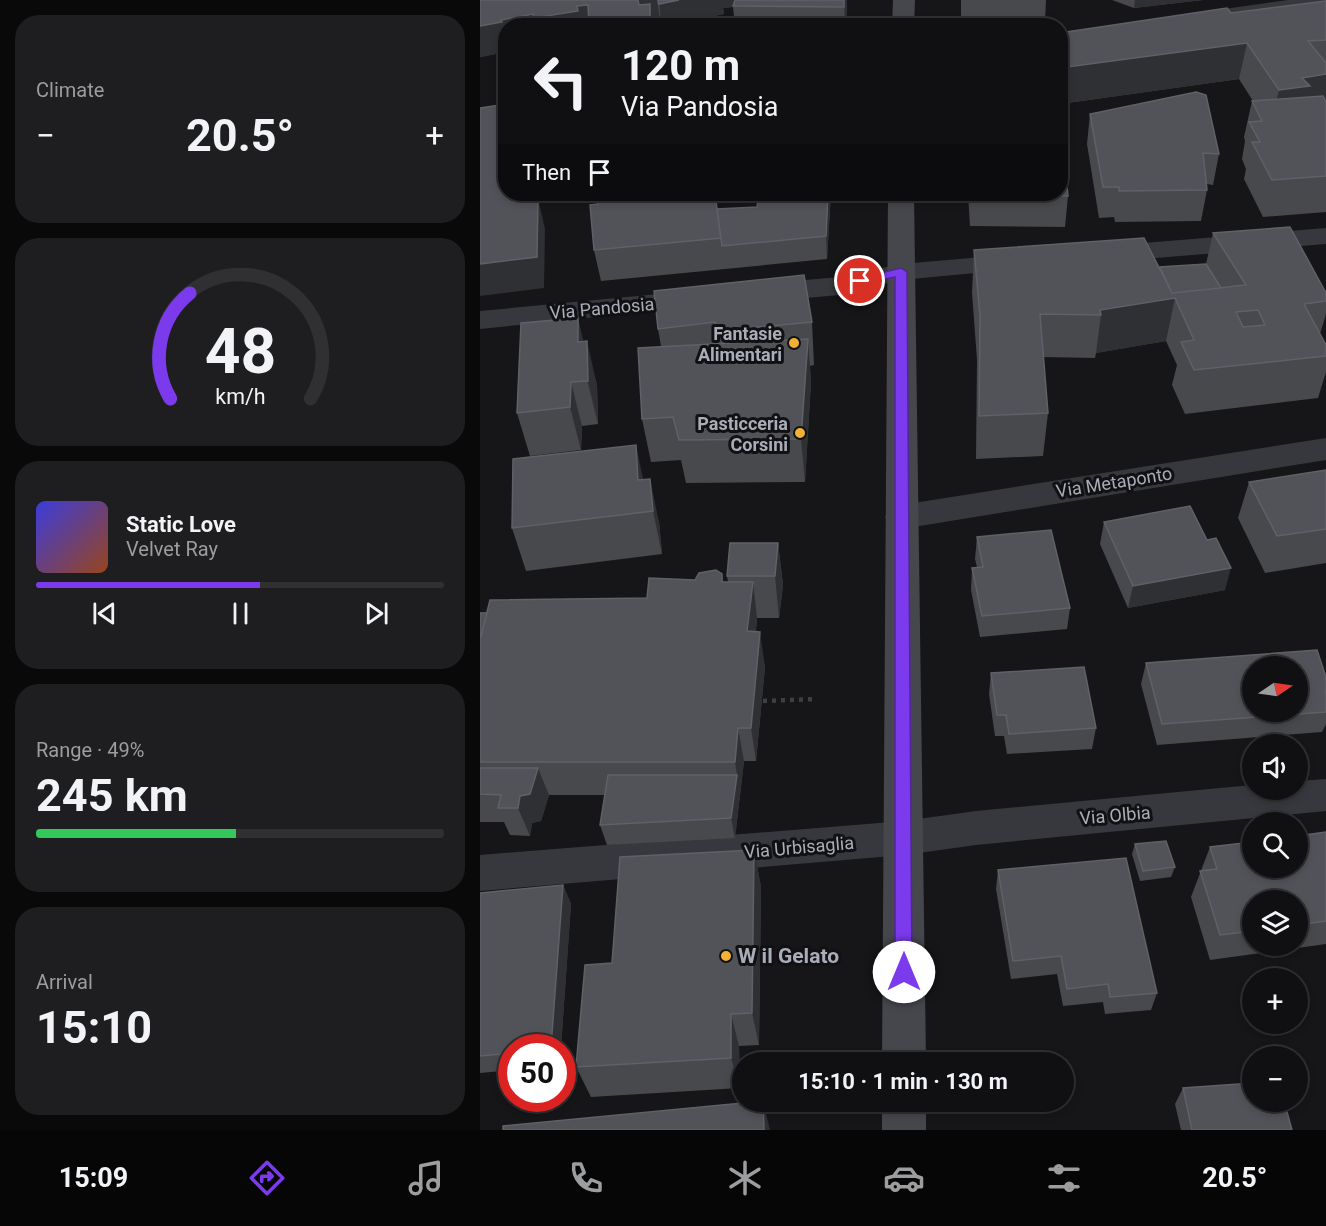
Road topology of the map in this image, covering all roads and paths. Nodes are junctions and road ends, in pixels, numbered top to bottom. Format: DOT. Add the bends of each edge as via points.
graph roads {
  1 [pos="904,0"];
  2 [pos="1326,0"];
  3 [pos="903,18"];
  4 [pos="1173,21"];
  5 [pos="902,201"];
  6 [pos="1326,236"];
  7 [pos="1082,256"];
  8 [pos="1047,259"];
  9 [pos="901,272"];
  10 [pos="480,320"];
  11 [pos="1326,449"];
  12 [pos="901,517"];
  13 [pos="816,699"];
  14 [pos="763,701"];
  15 [pos="1326,795"];
  16 [pos="904,838"];
  17 [pos="480,873"];
  18 [pos="904,1052"];
  19 [pos="904,1112"];
  20 [pos="904,1130"];
  1 -- 3 [label="main road"];
  2 -- 4 [label="lane"];
  5 -- 9 [label="main road"];
  6 -- 7 [label="street"];
  8 -- 9 [label="street, Via Pandosia"];
  9 -- 10 [label="street, Via Pandosia" via="839,286"];
  9 -- 12 [label="main road"];
  11 -- 12 [label="street, Via Metaponto"];
  12 -- 16 [label="main road"];
  13 -- 14 [label="path"];
  15 -- 16 [label="street, Via Olbia"];
  16 -- 17 [label="street, Via Urbisaglia"];
  16 -- 18 [label="main road"];
  19 -- 20 [label="main road"];
}
